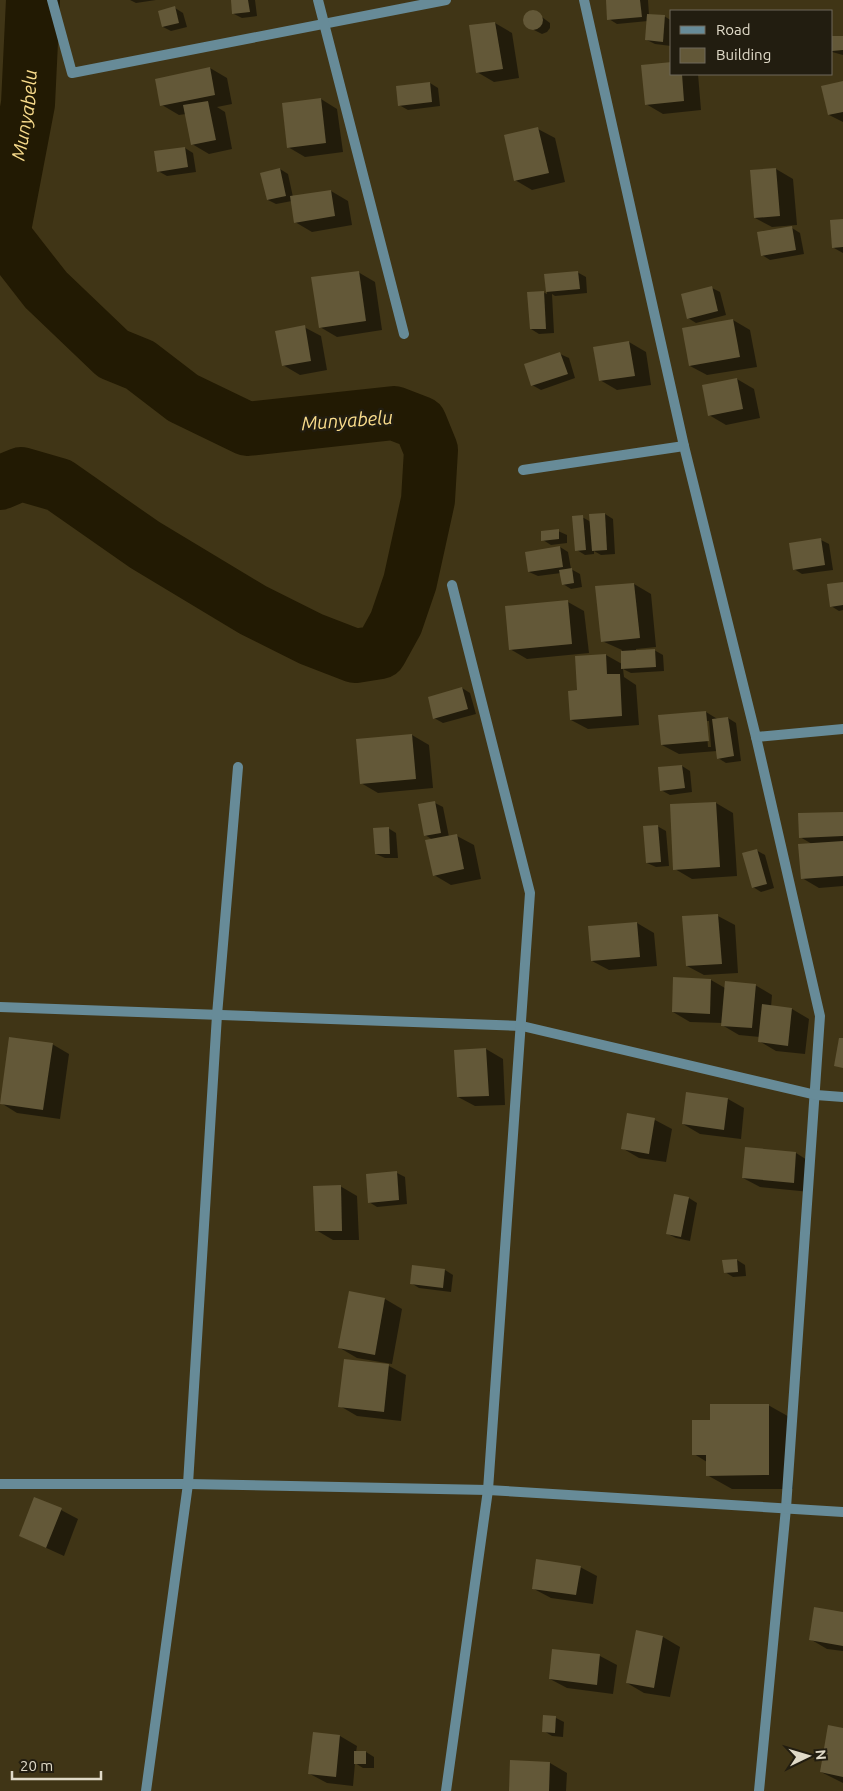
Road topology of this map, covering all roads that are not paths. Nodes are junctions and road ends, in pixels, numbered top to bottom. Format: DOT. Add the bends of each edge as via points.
graph roads {
  1 [pos="52,0"];
  2 [pos="318,0"];
  3 [pos="446,0"];
  4 [pos="584,0"];
  5 [pos="324,25"];
  6 [pos="404,334"];
  7 [pos="684,446"];
  8 [pos="523,470"];
  9 [pos="452,584"];
  10 [pos="843,728"];
  11 [pos="756,738"];
  12 [pos="238,767"];
  13 [pos="0,1007"];
  14 [pos="217,1015"];
  15 [pos="522,1026"];
  16 [pos="816,1095"];
  17 [pos="843,1097"];
  18 [pos="0,1484"];
  19 [pos="188,1484"];
  20 [pos="488,1490"];
  21 [pos="786,1508"];
  22 [pos="843,1512"];
  23 [pos="146,1791"];
  24 [pos="446,1791"];
  25 [pos="759,1791"];
  1 -- 5 [label="street" via="72,73"];
  2 -- 5 [label="street"];
  3 -- 5 [label="street"];
  4 -- 7 [label="street"];
  5 -- 6 [label="street"];
  7 -- 8 [label="street"];
  7 -- 11 [label="street"];
  9 -- 15 [label="street" via="530,893"];
  10 -- 11 [label="street"];
  11 -- 16 [label="street" via="820,1016"];
  12 -- 14 [label="street"];
  13 -- 14 [label="street"];
  14 -- 15 [label="street"];
  14 -- 19 [label="street"];
  15 -- 16 [label="street"];
  15 -- 20 [label="street"];
  16 -- 17 [label="street"];
  16 -- 21 [label="street"];
  18 -- 19 [label="street"];
  19 -- 20 [label="street"];
  19 -- 23 [label="street"];
  20 -- 21 [label="street"];
  20 -- 24 [label="street"];
  21 -- 22 [label="street"];
  21 -- 25 [label="street"];
}
